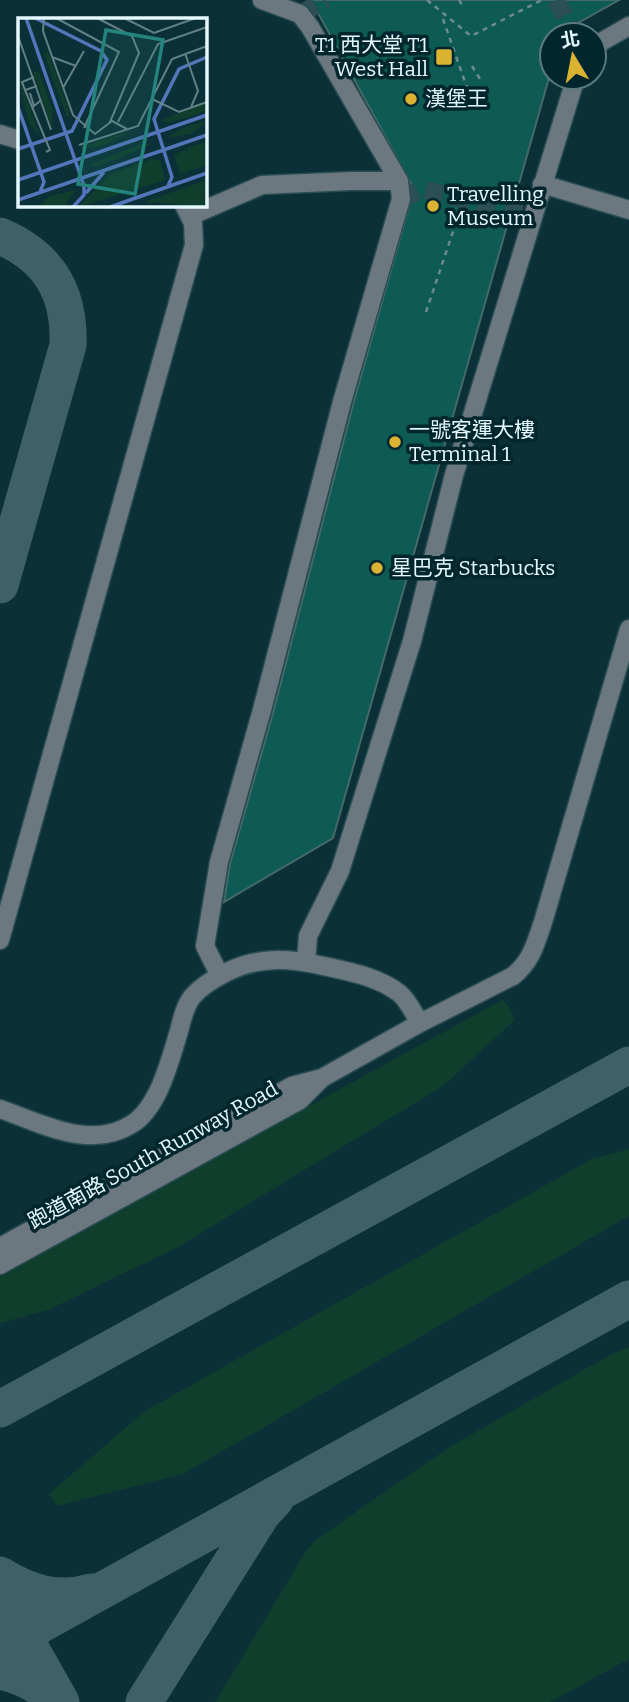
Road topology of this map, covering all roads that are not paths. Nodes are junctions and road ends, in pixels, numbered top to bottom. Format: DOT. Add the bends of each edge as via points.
graph roads {
  1 [pos="262,0"];
  2 [pos="629,26"];
  3 [pos="608,38"];
  4 [pos="572,91"];
  5 [pos="0,134"];
  6 [pos="18,139"];
  7 [pos="398,181"];
  8 [pos="542,184"];
  9 [pos="206,204"];
  10 [pos="187,210"];
  11 [pos="629,210"];
  12 [pos="629,629"];
  13 [pos="626,651"];
  14 [pos="0,940"];
  15 [pos="306,962"];
  16 [pos="220,976"];
  17 [pos="420,1023"];
  18 [pos="322,1078"];
  19 [pos="0,1109"];
  20 [pos="0,1247"];
  21 [pos="0,1265"];
  1 -- 7 [label="lane" via="300,15 310,27"];
  2 -- 3 [label="lane"];
  4 -- 8 [label="lane"];
  5 -- 6 [label="lane"];
  7 -- 9 [label="lane" via="262,186"];
  7 -- 16 [label="lane" via="401,199 219,862 205,946"];
  8 -- 11 [label="lane"];
  8 -- 15 [label="lane" via="454,475 412,641 340,870 308,936"];
  10 -- 14 [label="lane" via="194,245"];
  12 -- 13 [label="lane, 跑道南路 South Runway Road"];
  13 -- 17 [label="lane, 跑道南路 South Runway Road" via="526,966"];
  15 -- 16 [label="lane" via="260,960"];
  15 -- 17 [label="lane" via="350,971 401,994"];
  16 -- 19 [label="lane" via="188,1003 158,1091 131,1125 100,1136 81,1136"];
  17 -- 18 [label="lane, 跑道南路 South Runway Road"];
  18 -- 20 [label="lane, 跑道南路 South Runway Road" via="292,1086"];
  18 -- 21 [label="lane, 跑道南路 South Runway Road" via="300,1100"];
}
